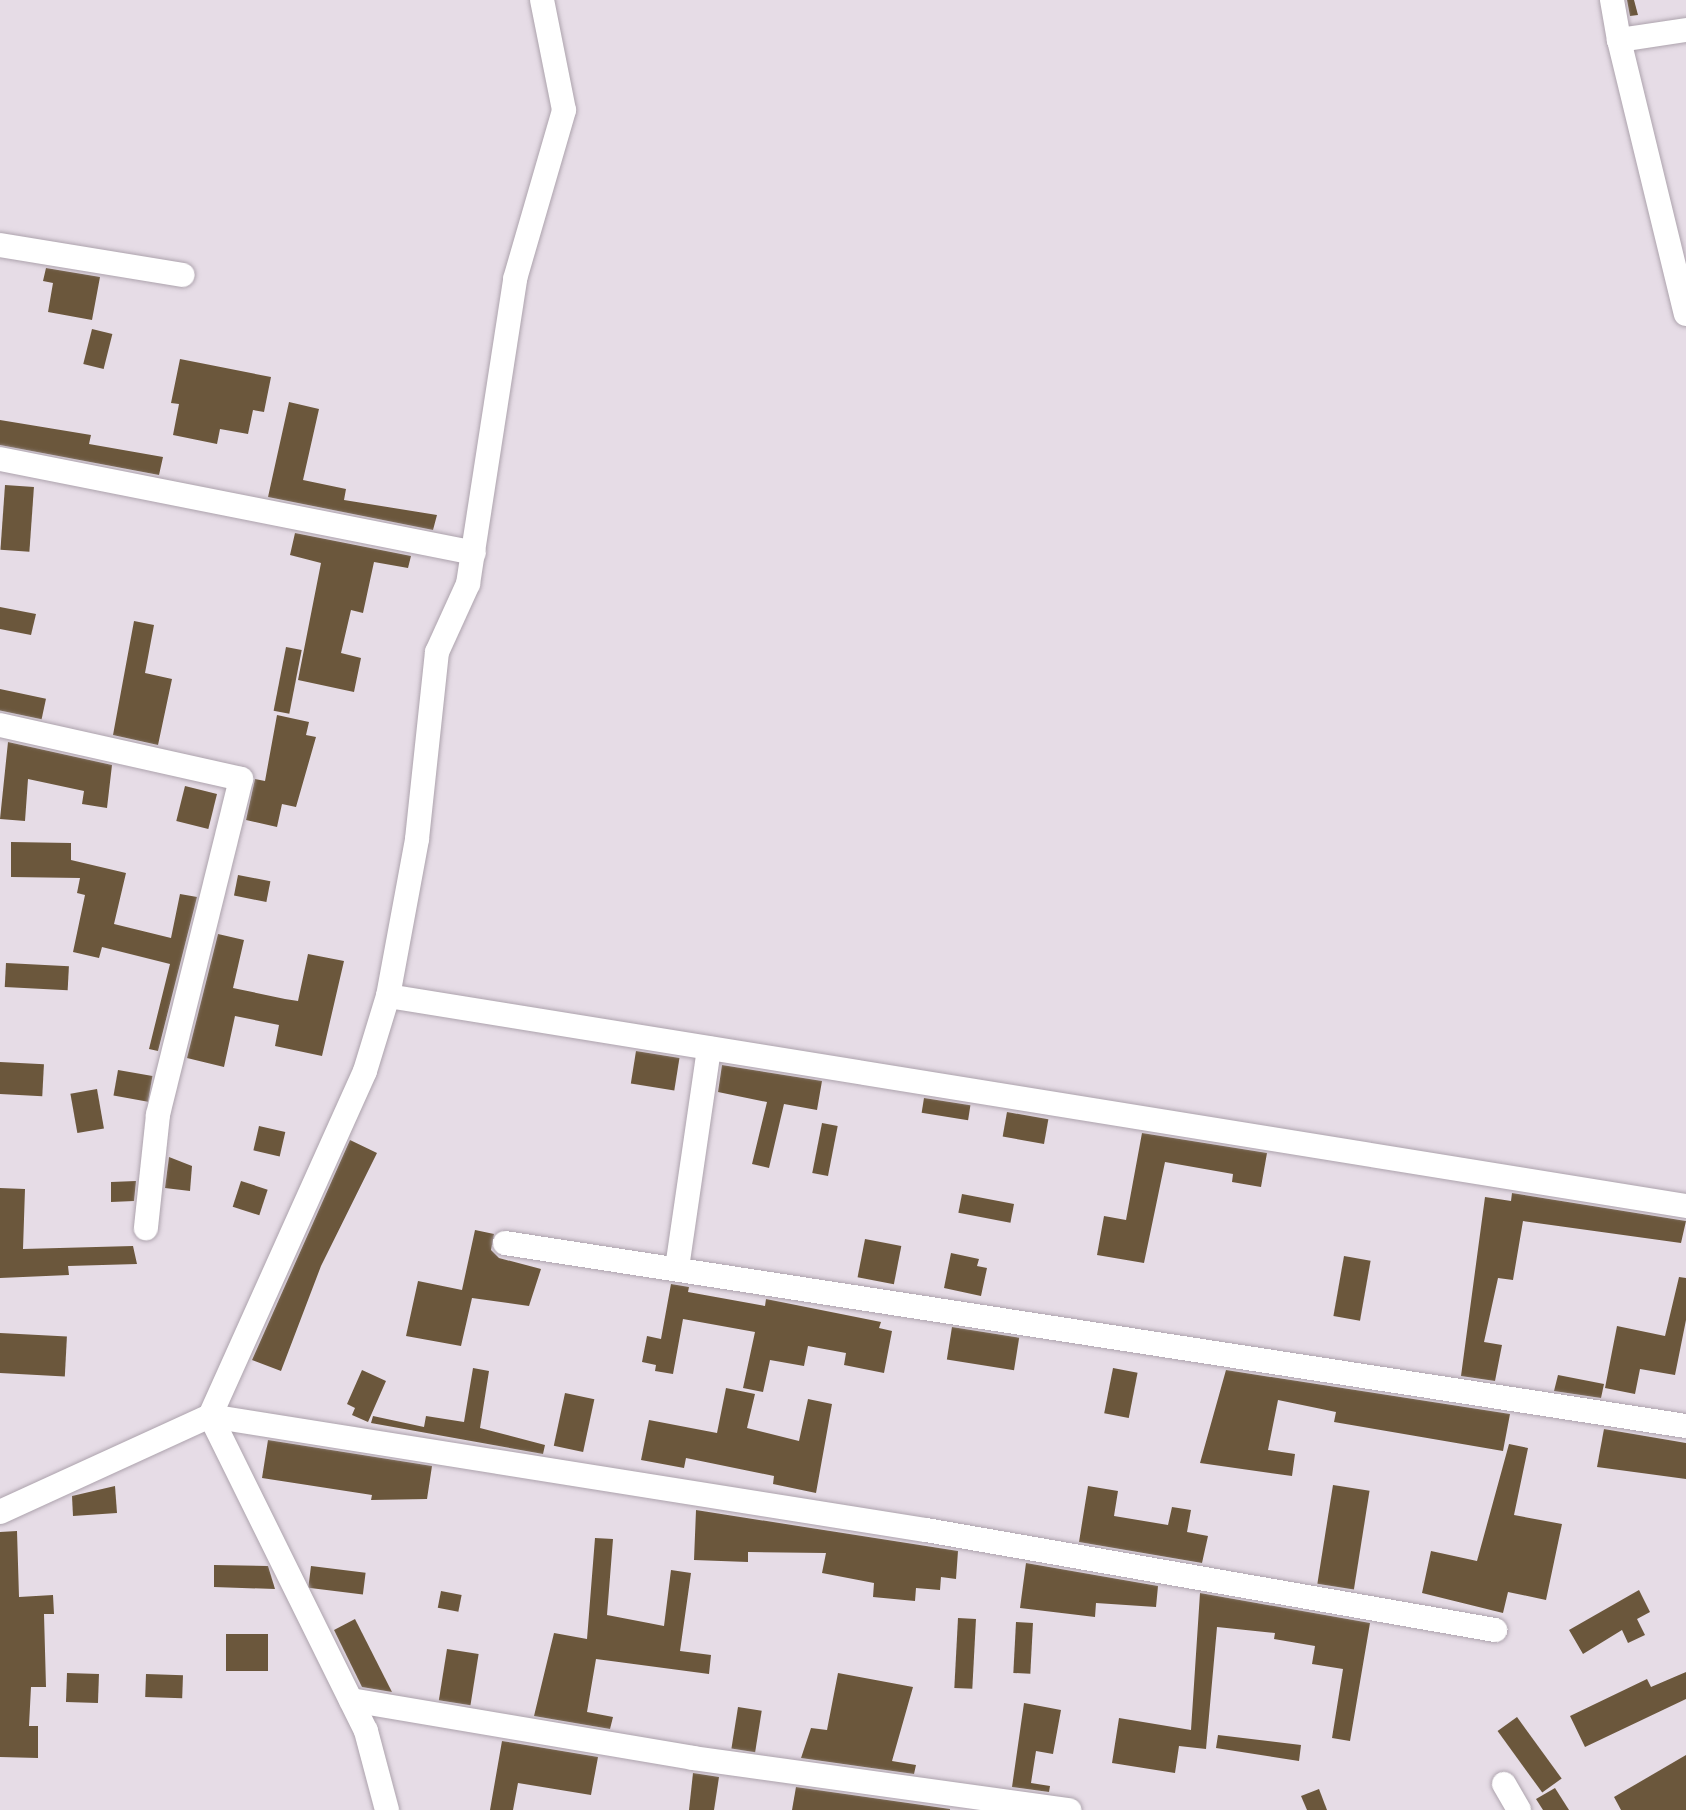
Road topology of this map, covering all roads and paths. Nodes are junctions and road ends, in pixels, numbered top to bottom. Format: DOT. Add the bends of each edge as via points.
graph roads {
  1 [pos="542,0"];
  2 [pos="1612,0"];
  3 [pos="1686,30"];
  4 [pos="1619,40"];
  5 [pos="1677,223"];
  6 [pos="0,245"];
  7 [pos="183,275"];
  8 [pos="1686,314"];
  9 [pos="0,459"];
  10 [pos="474,554"];
  11 [pos="0,725"];
  12 [pos="388,996"];
  13 [pos="709,1048"];
  14 [pos="1686,1206"];
  15 [pos="146,1228"];
  16 [pos="505,1242"];
  17 [pos="677,1268"];
  18 [pos="210,1416"];
  19 [pos="1686,1426"];
  20 [pos="0,1512"];
  21 [pos="1495,1630"];
  22 [pos="351,1700"];
  23 [pos="1504,1784"];
  24 [pos="387,1810"];
  25 [pos="1069,1810"];
  26 [pos="1519,1810"];
  1 -- 10 [label="lane" via="564,110 515,279"];
  2 -- 4 [label="lane"];
  3 -- 4 [label="lane"];
  4 -- 5 [label="lane"];
  5 -- 8 [label="lane"];
  6 -- 7 [label="lane"];
  9 -- 10 [label="lane"];
  10 -- 12 [label="lane" via="468,584 437,652 417,839"];
  11 -- 15 [label="lane" via="241,779 158,1115"];
  12 -- 13 [label="lane"];
  12 -- 18 [label="lane" via="365,1071"];
  13 -- 14 [label="lane"];
  13 -- 17 [label="lane"];
  16 -- 17 [label="lane"];
  17 -- 19 [label="lane"];
  18 -- 20 [label="lane"];
  18 -- 21 [label="lane" via="926,1530"];
  18 -- 22 [label="lane"];
  22 -- 24 [label="lane"];
  22 -- 25 [label="lane" via="693,1758"];
  23 -- 26 [label="lane"];
}
